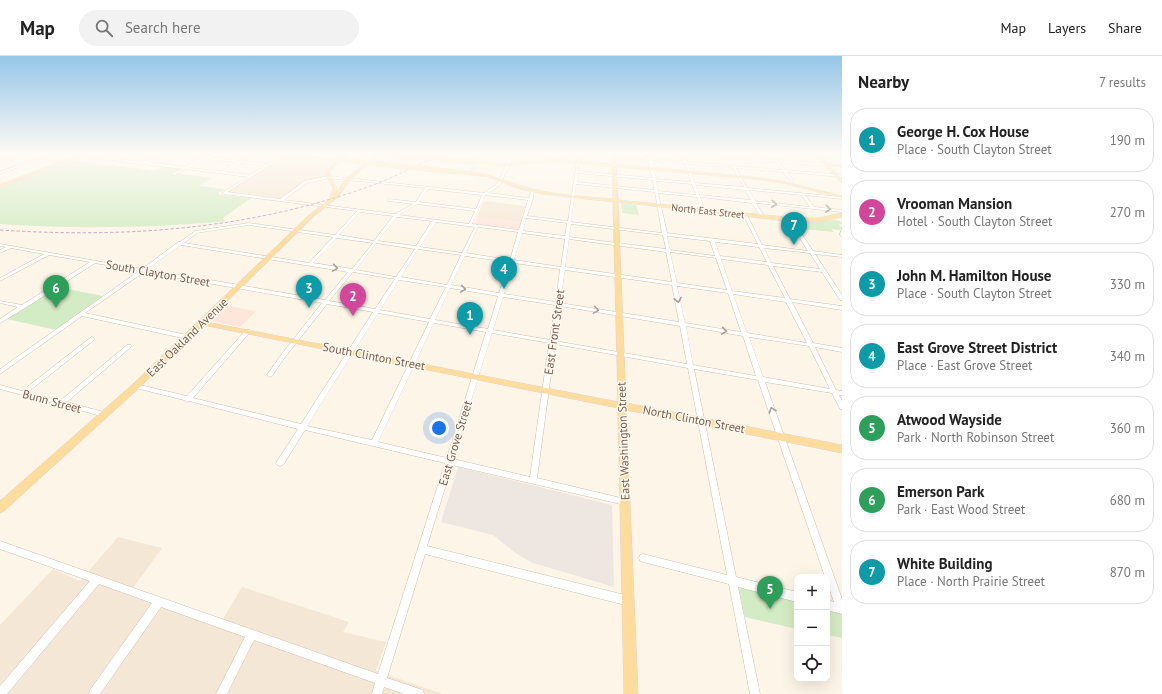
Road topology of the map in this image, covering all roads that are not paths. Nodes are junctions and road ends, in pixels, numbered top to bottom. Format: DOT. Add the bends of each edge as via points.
graph roads {
  1 [pos="575,183"];
  2 [pos="238,184"];
  3 [pos="304,184"];
  4 [pos="333,184"];
  5 [pos="344,184"];
  6 [pos="390,184"];
  7 [pos="509,184"];
  8 [pos="583,184"];
  9 [pos="616,184"];
  10 [pos="655,184"];
  11 [pos="694,184"];
  12 [pos="744,184"];
  13 [pos="788,184"];
  14 [pos="796,184"];
  15 [pos="498,185"];
  16 [pos="514,186"];
  17 [pos="616,187"];
  18 [pos="800,187"];
  19 [pos="427,188"];
  20 [pos="746,188"];
  21 [pos="533,191"];
  22 [pos="656,191"];
  23 [pos="484,194"];
  24 [pos="802,194"];
  25 [pos="573,196"];
  26 [pos="698,196"];
  27 [pos="842,198"];
  28 [pos="531,199"];
  29 [pos="389,200"];
  30 [pos="280,201"];
  31 [pos="616,201"];
  32 [pos="754,202"];
  33 [pos="417,203"];
  34 [pos="325,204"];
  35 [pos="659,205"];
  36 [pos="813,208"];
  37 [pos="477,210"];
  38 [pos="703,210"];
  39 [pos="359,211"];
  40 [pos="842,211"];
  41 [pos="745,214"];
  42 [pos="396,215"];
  43 [pos="842,215"];
  44 [pos="762,216"];
  45 [pos="525,217"];
  46 [pos="790,219"];
  47 [pos="435,220"];
  48 [pos="569,222"];
  49 [pos="470,225"];
  50 [pos="477,226"];
  51 [pos="616,228"];
  52 [pos="297,230"];
  53 [pos="520,231"];
  54 [pos="665,234"];
  55 [pos="336,236"];
  56 [pos="567,237"];
  57 [pos="712,240"];
  58 [pos="376,241"];
  59 [pos="179,243"];
  60 [pos="617,244"];
  61 [pos="0,245"];
  62 [pos="761,246"];
  63 [pos="10,247"];
  64 [pos="418,247"];
  65 [pos="668,251"];
  66 [pos="0,252"];
  67 [pos="812,252"];
  68 [pos="47,254"];
  69 [pos="463,254"];
  70 [pos="842,256"];
  71 [pos="269,257"];
  72 [pos="718,257"];
  73 [pos="511,260"];
  74 [pos="94,262"];
  75 [pos="310,264"];
  76 [pos="770,264"];
  77 [pos="563,268"];
  78 [pos="142,270"];
  79 [pos="353,271"];
  80 [pos="824,271"];
  81 [pos="618,276"];
  82 [pos="398,278"];
  83 [pos="0,280"];
  84 [pos="674,284"];
  85 [pos="238,286"];
  86 [pos="448,286"];
  87 [pos="731,292"];
  88 [pos="500,295"];
  89 [pos="842,299"];
  90 [pos="788,300"];
  91 [pos="0,302"];
  92 [pos="325,302"];
  93 [pos="558,304"];
  94 [pos="23,307"];
  95 [pos="842,308"];
  96 [pos="376,311"];
  97 [pos="81,314"];
  98 [pos="619,314"];
  99 [pos="0,321"];
  100 [pos="431,321"];
  101 [pos="202,323"];
  102 [pos="682,324"];
  103 [pos="216,326"];
  104 [pos="248,331"];
  105 [pos="490,331"];
  106 [pos="746,334"];
  107 [pos="188,336"];
  108 [pos="92,339"];
  109 [pos="296,341"];
  110 [pos="552,342"];
  111 [pos="811,345"];
  112 [pos="129,346"];
  113 [pos="842,350"];
  114 [pos="351,351"];
  115 [pos="620,354"];
  116 [pos="412,363"];
  117 [pos="691,366"];
  118 [pos="0,372"];
  119 [pos="270,375"];
  120 [pos="476,376"];
  121 [pos="761,379"];
  122 [pos="136,386"];
  123 [pos="0,387"];
  124 [pos="546,390"];
  125 [pos="834,391"];
  126 [pos="23,393"];
  127 [pos="842,393"];
  128 [pos="187,400"];
  129 [pos="62,403"];
  130 [pos="622,405"];
  131 [pos="842,407"];
  132 [pos="105,415"];
  133 [pos="701,420"];
  134 [pos="303,428"];
  135 [pos="781,436"];
  136 [pos="374,444"];
  137 [pos="842,449"];
  138 [pos="449,460"];
  139 [pos="280,463"];
  140 [pos="533,480"];
  141 [pos="625,502"];
  142 [pos="0,508"];
  143 [pos="0,545"];
  144 [pos="422,549"];
  145 [pos="643,558"];
  146 [pos="97,580"];
  147 [pos="733,580"];
  148 [pos="794,596"];
  149 [pos="159,601"];
  150 [pos="629,601"];
  151 [pos="830,606"];
  152 [pos="842,609"];
  153 [pos="252,634"];
  154 [pos="381,680"];
  155 [pos="0,694"];
  156 [pos="94,694"];
  157 [pos="221,694"];
  158 [pos="377,694"];
  159 [pos="420,694"];
  160 [pos="631,694"];
  161 [pos="754,694"];
  1 -- 25 [label="street, East Front Street"];
  2 -- 30 [label="street" via="224,193"];
  3 -- 30 [label="street"];
  4 -- 34 [label="main road" via="334,195"];
  5 -- 34 [label="main road, East Oakland Avenue" via="338,194"];
  6 -- 19 [label="street"];
  7 -- 16 [label="main road"];
  8 -- 17 [label="street"];
  9 -- 17 [label="main road, East Washington Street"];
  10 -- 22 [label="street"];
  11 -- 20 [label="street"];
  11 -- 26 [label="street"];
  12 -- 20 [label="street"];
  13 -- 18 [label="main road"];
  14 -- 18 [label="main road"];
  15 -- 16 [label="main road"];
  15 -- 23 [label="street"];
  16 -- 21 [label="main road, North East Street"];
  17 -- 22 [label="street"];
  17 -- 31 [label="main road, East Washington Street"];
  18 -- 27 [label="main road"];
  19 -- 23 [label="street"];
  19 -- 33 [label="street"];
  20 -- 24 [label="street"];
  20 -- 32 [label="street"];
  21 -- 25 [label="main road, North East Street"];
  21 -- 28 [label="street, East Grove Street"];
  22 -- 26 [label="street"];
  22 -- 35 [label="street"];
  23 -- 28 [label="street"];
  23 -- 37 [label="street"];
  24 -- 27 [label="street"];
  24 -- 36 [label="street"];
  25 -- 31 [label="main road, North East Street"];
  25 -- 48 [label="street, East Front Street"];
  26 -- 32 [label="street"];
  26 -- 38 [label="street"];
  28 -- 45 [label="street, East Grove Street"];
  29 -- 33 [label="street"];
  30 -- 34 [label="street"];
  31 -- 35 [label="main road, North East Street"];
  31 -- 51 [label="main road, East Washington Street"];
  32 -- 36 [label="street, one-way"];
  32 -- 44 [label="street"];
  33 -- 37 [label="street"];
  33 -- 42 [label="street"];
  34 -- 39 [label="street"];
  34 -- 52 [label="main road, East Oakland Avenue"];
  35 -- 38 [label="main road, North East Street"];
  35 -- 54 [label="street"];
  36 -- 40 [label="street, one-way"];
  37 -- 49 [label="street"];
  38 -- 41 [label="main road, North East Street"];
  39 -- 42 [label="street"];
  39 -- 55 [label="street"];
  41 -- 44 [label="main road, North East Street"];
  41 -- 62 [label="street"];
  42 -- 47 [label="street"];
  42 -- 58 [label="street"];
  43 -- 46 [label="main road, North East Street" via="819,220"];
  44 -- 46 [label="main road, North East Street"];
  45 -- 48 [label="street"];
  45 -- 53 [label="street, East Grove Street"];
  46 -- 67 [label="street"];
  47 -- 49 [label="street"];
  47 -- 64 [label="street"];
  48 -- 51 [label="street"];
  48 -- 56 [label="street, East Front Street"];
  49 -- 50 [label="street"];
  50 -- 53 [label="street"];
  50 -- 69 [label="street"];
  51 -- 54 [label="street"];
  51 -- 60 [label="main road, East Washington Street"];
  52 -- 55 [label="street"];
  52 -- 59 [label="street" via="252,224 198,231"];
  52 -- 71 [label="main road, East Oakland Avenue"];
  53 -- 56 [label="street"];
  53 -- 73 [label="street, East Grove Street"];
  54 -- 57 [label="street"];
  54 -- 65 [label="street"];
  55 -- 58 [label="street"];
  55 -- 75 [label="street"];
  56 -- 60 [label="street"];
  56 -- 77 [label="street, East Front Street"];
  57 -- 62 [label="street"];
  57 -- 72 [label="street"];
  58 -- 64 [label="street"];
  58 -- 79 [label="street"];
  59 -- 71 [label="street"];
  59 -- 78 [label="street"];
  60 -- 65 [label="street"];
  60 -- 81 [label="main road, East Washington Street"];
  61 -- 63 [label="street, South Clayton Street"];
  62 -- 67 [label="street"];
  62 -- 76 [label="street"];
  63 -- 66 [label="street"];
  63 -- 68 [label="street, South Clayton Street"];
  64 -- 69 [label="street"];
  64 -- 82 [label="street"];
  65 -- 72 [label="street"];
  65 -- 84 [label="street"];
  67 -- 70 [label="street"];
  67 -- 80 [label="street"];
  68 -- 74 [label="street, South Clayton Street"];
  68 -- 83 [label="street"];
  69 -- 73 [label="street"];
  69 -- 86 [label="street"];
  71 -- 75 [label="street"];
  71 -- 85 [label="main road, East Oakland Avenue"];
  72 -- 76 [label="street"];
  72 -- 87 [label="street"];
  73 -- 77 [label="street"];
  73 -- 88 [label="street, East Grove Street"];
  74 -- 78 [label="street, South Clayton Street"];
  74 -- 94 [label="street"];
  75 -- 79 [label="street, one-way"];
  76 -- 80 [label="street"];
  76 -- 90 [label="street"];
  77 -- 81 [label="street"];
  77 -- 93 [label="street, East Front Street"];
  78 -- 85 [label="street, South Clayton Street"];
  78 -- 97 [label="street"];
  79 -- 82 [label="street"];
  79 -- 92 [label="street"];
  80 -- 89 [label="street"];
  81 -- 84 [label="street"];
  81 -- 98 [label="main road, East Washington Street"];
  82 -- 86 [label="street"];
  82 -- 96 [label="street"];
  84 -- 87 [label="street"];
  84 -- 102 [label="street, one-way"];
  85 -- 92 [label="street, South Clayton Street"];
  85 -- 101 [label="main road, East Oakland Avenue"];
  86 -- 88 [label="street, one-way"];
  86 -- 100 [label="street"];
  87 -- 90 [label="street"];
  87 -- 106 [label="street"];
  88 -- 93 [label="street"];
  88 -- 105 [label="street, East Grove Street"];
  90 -- 95 [label="street"];
  90 -- 111 [label="street"];
  91 -- 94 [label="street"];
  92 -- 96 [label="street, South Clayton Street"];
  92 -- 109 [label="street"];
  93 -- 98 [label="street, one-way"];
  93 -- 110 [label="street, East Front Street"];
  94 -- 99 [label="street"];
  96 -- 100 [label="street, South Clayton Street"];
  96 -- 114 [label="street"];
  97 -- 107 [label="street"];
  97 -- 118 [label="street"];
  98 -- 102 [label="street"];
  98 -- 115 [label="main road, East Washington Street"];
  100 -- 105 [label="street, South Clayton Street"];
  100 -- 116 [label="street"];
  101 -- 103 [label="main road, South Clinton Street"];
  101 -- 107 [label="main road, East Oakland Avenue"];
  102 -- 106 [label="street, one-way"];
  102 -- 117 [label="street"];
  103 -- 104 [label="main road, South Clinton Street"];
  103 -- 107 [label="main road"];
  104 -- 109 [label="main road, South Clinton Street"];
  104 -- 128 [label="street"];
  105 -- 110 [label="street, South Clayton Street"];
  105 -- 120 [label="street, East Grove Street"];
  106 -- 111 [label="street"];
  106 -- 121 [label="street"];
  107 -- 122 [label="main road, East Oakland Avenue"];
  108 -- 126 [label="street"];
  109 -- 114 [label="main road, South Clinton Street"];
  109 -- 119 [label="street"];
  110 -- 115 [label="street, South Clayton Street"];
  110 -- 124 [label="street, East Front Street"];
  111 -- 113 [label="street"];
  111 -- 125 [label="street"];
  112 -- 129 [label="street"];
  114 -- 116 [label="main road, South Clinton Street"];
  114 -- 134 [label="street"];
  115 -- 117 [label="street, South Clayton Street"];
  115 -- 130 [label="main road, East Washington Street"];
  116 -- 120 [label="main road, South Clinton Street"];
  116 -- 136 [label="street"];
  117 -- 121 [label="street, South Clayton Street"];
  117 -- 133 [label="street"];
  120 -- 124 [label="main road, South Clinton Street"];
  120 -- 138 [label="street, East Grove Street"];
  121 -- 125 [label="street, South Clayton Street"];
  135 -- 121 [label="street, one-way"];
  122 -- 128 [label="street"];
  122 -- 132 [label="main road, East Oakland Avenue"];
  123 -- 126 [label="street, Bunn Street"];
  124 -- 130 [label="main road, North Clinton Street"];
  124 -- 140 [label="street, East Front Street"];
  125 -- 127 [label="street, South Clayton Street"];
  125 -- 131 [label="street"];
  126 -- 129 [label="street, Bunn Street"];
  128 -- 134 [label="street"];
  129 -- 132 [label="street, Bunn Street"];
  130 -- 133 [label="main road, North Clinton Street"];
  130 -- 141 [label="main road, East Washington Street"];
  132 -- 142 [label="main road, East Oakland Avenue"];
  133 -- 135 [label="main road, North Clinton Street"];
  133 -- 147 [label="street"];
  134 -- 136 [label="street"];
  134 -- 139 [label="street"];
  135 -- 137 [label="main road, North Clinton Street"];
  135 -- 152 [label="street"];
  136 -- 138 [label="street"];
  138 -- 140 [label="street"];
  138 -- 144 [label="street, East Grove Street"];
  140 -- 141 [label="street"];
  141 -- 150 [label="main road, East Washington Street"];
  143 -- 146 [label="street"];
  144 -- 150 [label="street"];
  144 -- 154 [label="street, East Grove Street"];
  145 -- 147 [label="street"];
  146 -- 149 [label="street"];
  146 -- 155 [label="street"];
  147 -- 148 [label="street"];
  147 -- 161 [label="street"];
  149 -- 153 [label="street"];
  149 -- 156 [label="street"];
  150 -- 160 [label="main road, East Washington Street"];
  151 -- 152 [label="street"];
  153 -- 154 [label="street"];
  153 -- 157 [label="street"];
  154 -- 158 [label="street, East Grove Street"];
  154 -- 159 [label="street"];
}
